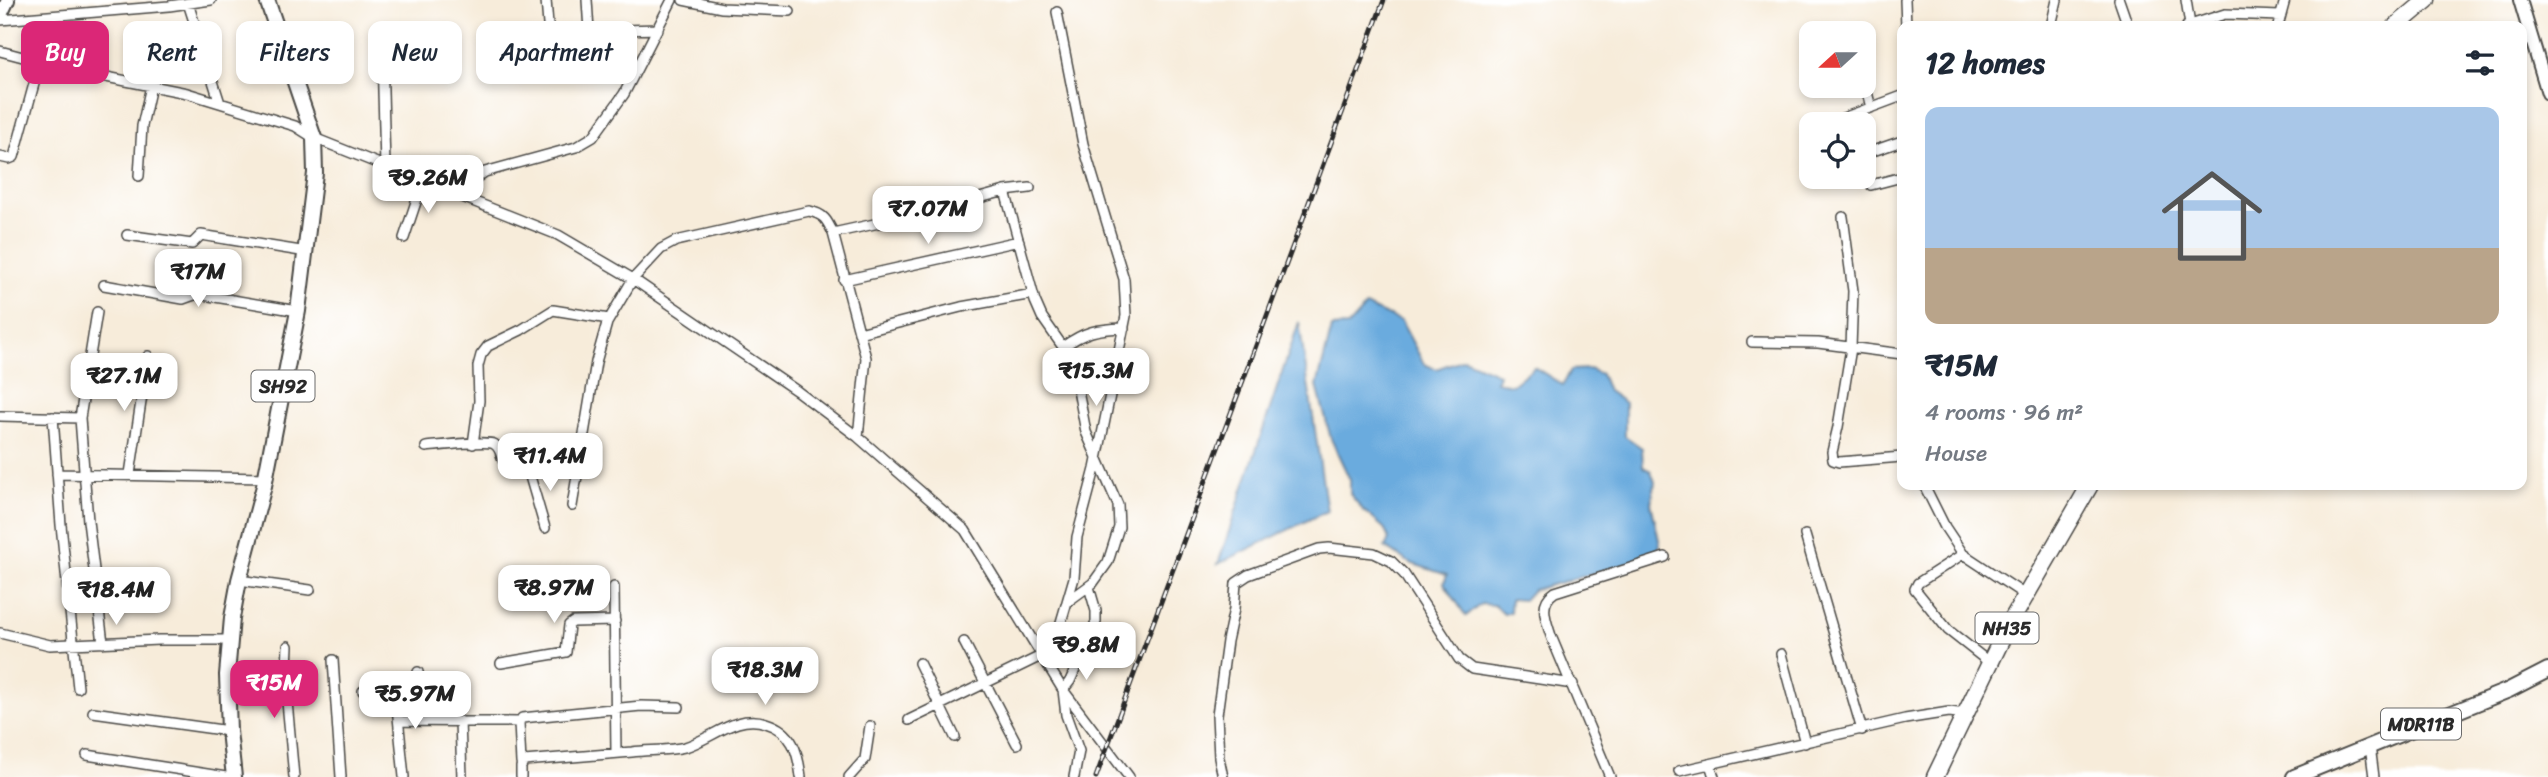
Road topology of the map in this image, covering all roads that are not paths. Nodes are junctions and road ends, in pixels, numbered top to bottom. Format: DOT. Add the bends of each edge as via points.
graph roads {
  1 [pos="8,0"];
  2 [pos="211,0"];
  3 [pos="267,0"];
  4 [pos="547,0"];
  5 [pos="587,0"];
  6 [pos="672,0"];
  7 [pos="683,0"];
  8 [pos="1906,0"];
  9 [pos="2057,0"];
  10 [pos="2119,0"];
  11 [pos="2186,0"];
  12 [pos="2285,0"];
  13 [pos="2427,0"];
  14 [pos="2520,0"];
  15 [pos="186,2"];
  16 [pos="112,5"];
  17 [pos="790,11"];
  18 [pos="1057,12"];
  19 [pos="0,18"];
  20 [pos="548,21"];
  21 [pos="588,21"];
  22 [pos="1906,21"];
  23 [pos="2052,21"];
  24 [pos="2126,21"];
  25 [pos="2188,21"];
  26 [pos="2203,21"];
  27 [pos="2279,21"];
  28 [pos="2402,21"];
  29 [pos="2526,21"];
  30 [pos="2527,23"];
  31 [pos="658,29"];
  32 [pos="637,30"];
  33 [pos="0,51"];
  34 [pos="21,57"];
  35 [pos="109,77"];
  36 [pos="34,84"];
  37 [pos="383,84"];
  38 [pos="151,86"];
  39 [pos="2548,93"];
  40 [pos="1868,98"];
  41 [pos="1897,98"];
  42 [pos="220,103"];
  43 [pos="1871,108"];
  44 [pos="1860,112"];
  45 [pos="314,138"];
  46 [pos="1897,143"];
  47 [pos="1876,150"];
  48 [pos="0,157"];
  49 [pos="385,166"];
  50 [pos="139,176"];
  51 [pos="1897,178"];
  52 [pos="423,181"];
  53 [pos="1876,184"];
  54 [pos="1030,188"];
  55 [pos="1006,191"];
  56 [pos="468,199"];
  57 [pos="1843,217"];
  58 [pos="833,233"];
  59 [pos="127,235"];
  60 [pos="404,238"];
  61 [pos="1018,241"];
  62 [pos="307,252"];
  63 [pos="633,279"];
  64 [pos="844,280"];
  65 [pos="104,285"];
  66 [pos="1033,294"];
  67 [pos="298,311"];
  68 [pos="97,312"];
  69 [pos="609,319"];
  70 [pos="1124,328"];
  71 [pos="859,333"];
  72 [pos="1752,342"];
  73 [pos="1063,347"];
  74 [pos="1850,348"];
  75 [pos="1897,353"];
  76 [pos="148,356"];
  77 [pos="0,416"];
  78 [pos="52,417"];
  79 [pos="80,418"];
  80 [pos="858,437"];
  81 [pos="473,444"];
  82 [pos="426,447"];
  83 [pos="580,457"];
  84 [pos="1897,457"];
  85 [pos="1097,460"];
  86 [pos="527,466"];
  87 [pos="84,473"];
  88 [pos="57,474"];
  89 [pos="130,474"];
  90 [pos="265,478"];
  91 [pos="1926,490"];
  92 [pos="2087,490"];
  93 [pos="572,506"];
  94 [pos="545,528"];
  95 [pos="1805,535"];
  96 [pos="1963,554"];
  97 [pos="1665,557"];
  98 [pos="239,580"];
  99 [pos="614,587"];
  100 [pos="1089,587"];
  101 [pos="310,590"];
  102 [pos="2025,595"];
  103 [pos="1067,602"];
  104 [pos="615,621"];
  105 [pos="0,633"];
  106 [pos="230,640"];
  107 [pos="964,642"];
  108 [pos="103,643"];
  109 [pos="74,644"];
  110 [pos="288,646"];
  111 [pos="1781,654"];
  112 [pos="1043,656"];
  113 [pos="333,660"];
  114 [pos="500,663"];
  115 [pos="919,663"];
  116 [pos="1990,663"];
  117 [pos="2548,670"];
  118 [pos="418,672"];
  119 [pos="985,683"];
  120 [pos="1573,684"];
  121 [pos="420,685"];
  122 [pos="395,687"];
  123 [pos="78,688"];
  124 [pos="1063,690"];
  125 [pos="286,691"];
  126 [pos="363,691"];
  127 [pos="228,695"];
  128 [pos="940,705"];
  129 [pos="679,707"];
  130 [pos="616,709"];
  131 [pos="93,712"];
  132 [pos="1966,713"];
  133 [pos="425,720"];
  134 [pos="909,720"];
  135 [pos="460,721"];
  136 [pos="399,722"];
  137 [pos="519,722"];
  138 [pos="870,726"];
  139 [pos="1862,730"];
  140 [pos="229,731"];
  141 [pos="955,737"];
  142 [pos="1805,743"];
  143 [pos="1017,744"];
  144 [pos="2370,746"];
  145 [pos="617,753"];
  146 [pos="87,755"];
  147 [pos="521,763"];
  148 [pos="1710,764"];
  149 [pos="2328,770"];
  150 [pos="1679,771"];
  151 [pos="226,777"];
  152 [pos="234,777"];
  153 [pos="293,777"];
  154 [pos="341,777"];
  155 [pos="404,777"];
  156 [pos="462,777"];
  157 [pos="521,777"];
  158 [pos="801,777"];
  159 [pos="849,777"];
  160 [pos="1073,777"];
  161 [pos="1129,777"];
  162 [pos="1223,777"];
  163 [pos="1610,777"];
  164 [pos="1714,777"];
  165 [pos="1935,777"];
  166 [pos="2294,777"];
  167 [pos="2374,777"];
  1 -- 19 [label="street"];
  2 -- 15 [label="street"];
  3 -- 45 [label="main road, SH92"];
  4 -- 20 [label="street"];
  5 -- 21 [label="street"];
  6 -- 31 [label="street"];
  7 -- 17 [label="street" via="722,9"];
  8 -- 22 [label="street"];
  9 -- 23 [label="street"];
  10 -- 24 [label="street"];
  11 -- 25 [label="street"];
  12 -- 27 [label="street"];
  13 -- 28 [label="highway"];
  14 -- 29 [label="street"];
  15 -- 16 [label="street"];
  15 -- 42 [label="street"];
  16 -- 19 [label="street"];
  18 -- 70 [label="street" via="1083,144 1124,279"];
  26 -- 27 [label="street" via="2225,14"];
  30 -- 39 [label="street"];
  31 -- 32 [label="street"];
  31 -- 56 [label="street" via="624,94 593,137 576,147 485,172 476,178"];
  33 -- 34 [label="street"];
  35 -- 38 [label="street"];
  36 -- 48 [label="street" via="14,157"];
  37 -- 49 [label="street"];
  38 -- 42 [label="street"];
  38 -- 50 [label="street" via="142,126"];
  40 -- 43 [label="street"];
  41 -- 43 [label="street"];
  42 -- 45 [label="street" via="295,126"];
  43 -- 44 [label="street"];
  45 -- 49 [label="street"];
  45 -- 62 [label="main road, SH92"];
  46 -- 47 [label="street"];
  49 -- 52 [label="street"];
  51 -- 53 [label="street"];
  52 -- 56 [label="street"];
  52 -- 60 [label="street"];
  54 -- 55 [label="street"];
  55 -- 58 [label="street"];
  55 -- 61 [label="street"];
  56 -- 63 [label="street" via="558,235"];
  57 -- 74 [label="street" via="1853,291"];
  58 -- 63 [label="street" via="821,214 786,215 676,241 661,249"];
  58 -- 64 [label="street"];
  59 -- 62 [label="street" via="192,244 204,235"];
  61 -- 64 [label="street"];
  61 -- 66 [label="street"];
  62 -- 67 [label="main road, SH92"];
  63 -- 69 [label="street"];
  63 -- 80 [label="street"];
  64 -- 71 [label="street"];
  65 -- 67 [label="street"];
  66 -- 71 [label="street"];
  66 -- 73 [label="street"];
  67 -- 90 [label="main road, SH92"];
  68 -- 79 [label="street"];
  69 -- 81 [label="street" via="553,310 488,346 478,366"];
  69 -- 83 [label="street" via="596,362"];
  70 -- 73 [label="street" via="1094,329"];
  70 -- 85 [label="street"];
  71 -- 80 [label="street" via="866,358"];
  72 -- 74 [label="street"];
  73 -- 85 [label="street" via="1075,374 1086,432"];
  74 -- 75 [label="street"];
  74 -- 84 [label="street" via="1833,460"];
  76 -- 89 [label="street"];
  77 -- 78 [label="street"];
  78 -- 79 [label="street"];
  78 -- 88 [label="street"];
  79 -- 87 [label="street"];
  80 -- 112 [label="street" via="965,530"];
  81 -- 82 [label="street"];
  81 -- 86 [label="street" via="495,444 508,467"];
  83 -- 86 [label="street"];
  83 -- 93 [label="street"];
  85 -- 100 [label="street" via="1118,505 1119,527 1108,562"];
  85 -- 103 [label="street" via="1077,537"];
  86 -- 94 [label="street"];
  87 -- 88 [label="street"];
  87 -- 89 [label="street"];
  87 -- 108 [label="street"];
  88 -- 109 [label="street"];
  89 -- 90 [label="street"];
  90 -- 98 [label="main road, SH92"];
  91 -- 96 [label="street"];
  92 -- 102 [label="highway, NH35"];
  95 -- 139 [label="street"];
  96 -- 102 [label="street"];
  96 -- 116 [label="street" via="1915,589 1948,629"];
  97 -- 120 [label="street" via="1547,597 1545,618"];
  98 -- 101 [label="street"];
  98 -- 106 [label="main road, SH92"];
  99 -- 104 [label="street"];
  100 -- 103 [label="street"];
  100 -- 124 [label="street" via="1096,622"];
  102 -- 116 [label="highway, NH35"];
  103 -- 112 [label="street" via="1059,629"];
  104 -- 114 [label="street" via="573,622 566,652"];
  104 -- 130 [label="street"];
  105 -- 109 [label="street" via="35,643"];
  106 -- 108 [label="street"];
  106 -- 127 [label="main road, SH92"];
  107 -- 119 [label="street"];
  108 -- 109 [label="street"];
  109 -- 123 [label="street"];
  110 -- 125 [label="street"];
  111 -- 142 [label="street"];
  112 -- 119 [label="street"];
  112 -- 124 [label="street"];
  113 -- 154 [label="street"];
  115 -- 128 [label="street"];
  116 -- 132 [label="highway, NH35"];
  117 -- 144 [label="main road, MDR11B"];
  118 -- 121 [label="street"];
  119 -- 128 [label="street"];
  119 -- 143 [label="street"];
  120 -- 162 [label="street" via="1472,669 1459,659 1391,561 1374,553 1319,549 1236,583 1217,715"];
  120 -- 163 [label="street"];
  121 -- 122 [label="street"];
  121 -- 133 [label="street"];
  122 -- 126 [label="street"];
  122 -- 136 [label="street"];
  124 -- 160 [label="street" via="1079,751"];
  124 -- 161 [label="street"];
  125 -- 127 [label="street"];
  125 -- 153 [label="street"];
  127 -- 140 [label="main road, SH92"];
  128 -- 134 [label="street"];
  128 -- 141 [label="street"];
  129 -- 130 [label="street"];
  130 -- 137 [label="street" via="527,717"];
  130 -- 145 [label="street"];
  131 -- 140 [label="street"];
  132 -- 139 [label="street" via="1905,719"];
  132 -- 165 [label="highway, NH35"];
  133 -- 135 [label="street"];
  133 -- 136 [label="street"];
  135 -- 137 [label="street"];
  135 -- 156 [label="street"];
  136 -- 155 [label="street"];
  137 -- 147 [label="street"];
  138 -- 159 [label="street" via="865,759"];
  139 -- 142 [label="street"];
  140 -- 152 [label="main road, SH92"];
  142 -- 148 [label="street"];
  144 -- 149 [label="main road, MDR11B"];
  144 -- 167 [label="street"];
  145 -- 147 [label="street"];
  145 -- 158 [label="street" via="683,748 739,722 753,721 766,723 792,740"];
  146 -- 151 [label="street"];
  147 -- 157 [label="street"];
  148 -- 150 [label="street"];
  148 -- 164 [label="street"];
  149 -- 166 [label="main road, MDR11B"];
}
